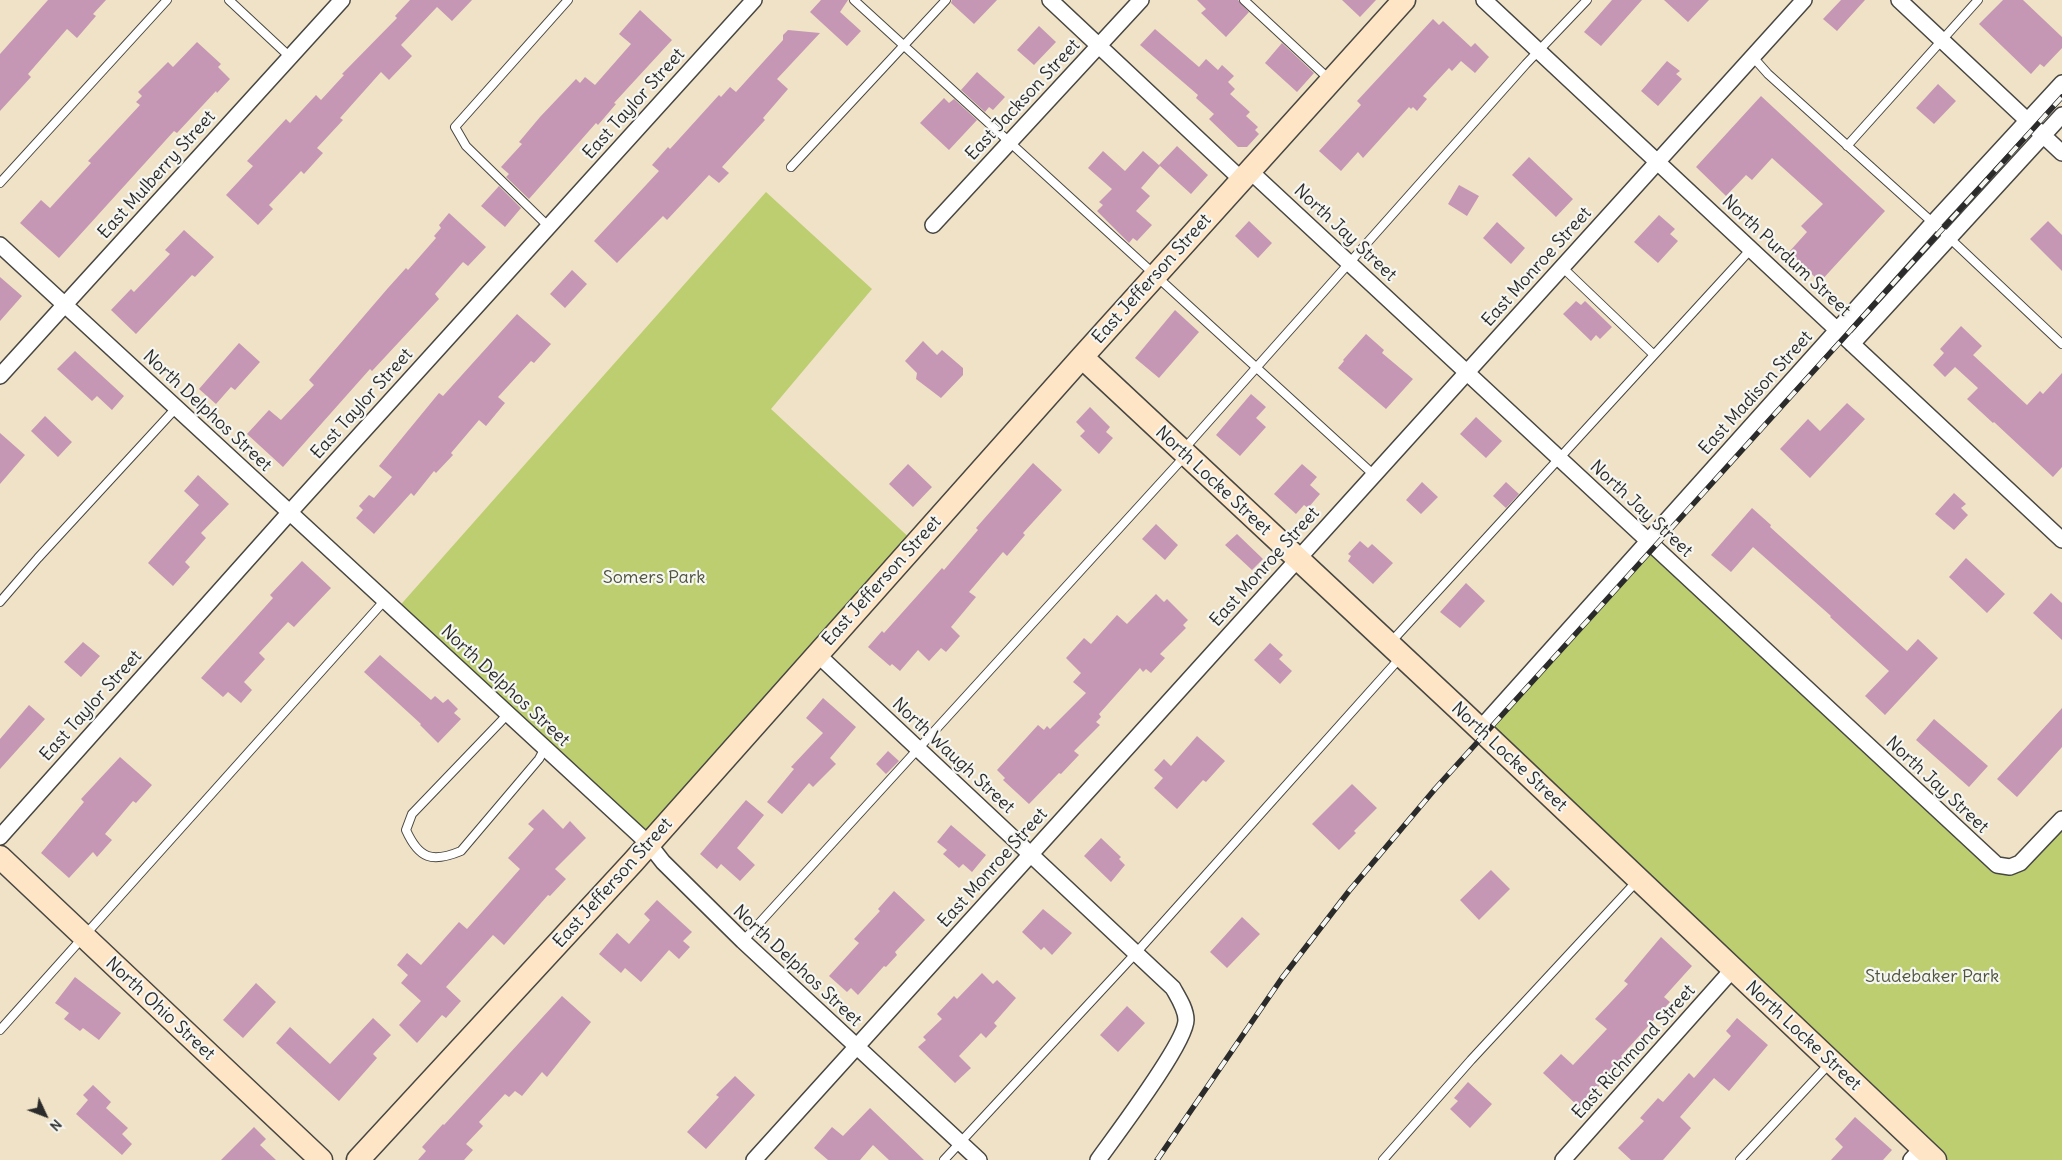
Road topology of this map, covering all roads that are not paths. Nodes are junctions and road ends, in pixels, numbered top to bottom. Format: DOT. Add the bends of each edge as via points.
graph roads {
  1 [pos="167,0"];
  2 [pos="229,0"];
  3 [pos="342,0"];
  4 [pos="568,0"];
  5 [pos="754,0"];
  6 [pos="854,0"];
  7 [pos="946,0"];
  8 [pos="1050,0"];
  9 [pos="1141,0"];
  10 [pos="1244,0"];
  11 [pos="1404,0"];
  12 [pos="1484,0"];
  13 [pos="1586,0"];
  14 [pos="1804,0"];
  15 [pos="1899,0"];
  16 [pos="1978,0"];
  17 [pos="1942,41"];
  18 [pos="904,46"];
  19 [pos="1099,46"];
  20 [pos="1538,52"];
  21 [pos="1752,56"];
  22 [pos="290,57"];
  23 [pos="1330,80"];
  24 [pos="2062,83"];
  25 [pos="2062,115"];
  26 [pos="2028,121"];
  27 [pos="2044,135"];
  28 [pos="1008,143"];
  29 [pos="1847,146"];
  30 [pos="2062,153"];
  31 [pos="1656,162"];
  32 [pos="791,167"];
  33 [pos="1246,175"];
  34 [pos="0,184"];
  35 [pos="1933,223"];
  36 [pos="933,225"];
  37 [pos="548,226"];
  38 [pos="1950,238"];
  39 [pos="0,245"];
  40 [pos="1751,249"];
  41 [pos="1349,262"];
  42 [pos="1562,267"];
  43 [pos="1156,275"];
  44 [pos="65,305"];
  45 [pos="1838,330"];
  46 [pos="1852,344"];
  47 [pos="2062,344"];
  48 [pos="1654,355"];
  49 [pos="1082,357"];
  50 [pos="1256,367"];
  51 [pos="1467,373"];
  52 [pos="0,376"];
  53 [pos="176,408"];
  54 [pos="1184,453"];
  55 [pos="1560,458"];
  56 [pos="1374,475"];
  57 [pos="290,512"];
  58 [pos="2062,540"];
  59 [pos="1648,542"];
  60 [pos="1296,559"];
  61 [pos="385,600"];
  62 [pos="0,602"];
  63 [pos="1395,651"];
  64 [pos="817,654"];
  65 [pos="508,714"];
  66 [pos="1480,730"];
  67 [pos="545,748"];
  68 [pos="918,748"];
  69 [pos="2062,819"];
  70 [pos="0,837"];
  71 [pos="649,844"];
  72 [pos="1031,854"];
  73 [pos="0,858"];
  74 [pos="1638,880"];
  75 [pos="83,936"];
  76 [pos="743,941"];
  77 [pos="1136,953"];
  78 [pos="1733,969"];
  79 [pos="0,1030"];
  80 [pos="856,1047"];
  81 [pos="1831,1062"];
  82 [pos="959,1143"];
  83 [pos="1923,1156"];
  84 [pos="321,1160"];
  85 [pos="358,1160"];
  86 [pos="754,1160"];
  87 [pos="944,1160"];
  88 [pos="978,1160"];
  89 [pos="1098,1160"];
  90 [pos="1384,1160"];
  91 [pos="1562,1160"];
  92 [pos="1740,1160"];
  1 -- 34 [label="lane"];
  2 -- 22 [label="lane"];
  3 -- 22 [label="street, East Mulberry Street"];
  4 -- 37 [label="lane" via="455,127 466,146"];
  5 -- 37 [label="street, East Taylor Street"];
  6 -- 18 [label="lane"];
  7 -- 18 [label="lane"];
  8 -- 19 [label="street, North Jay Street"];
  9 -- 19 [label="street, East Jackson Street"];
  10 -- 23 [label="lane"];
  11 -- 23 [label="street, East Jefferson Street"];
  12 -- 20 [label="street, North Purdum Street"];
  13 -- 20 [label="lane"];
  14 -- 21 [label="street, East Monroe Street"];
  15 -- 17 [label="street"];
  16 -- 17 [label="lane"];
  17 -- 26 [label="street"];
  17 -- 29 [label="lane"];
  18 -- 28 [label="lane"];
  18 -- 32 [label="lane"];
  19 -- 28 [label="street, East Jackson Street"];
  19 -- 33 [label="street, North Jay Street"];
  20 -- 31 [label="street, North Purdum Street"];
  20 -- 41 [label="lane"];
  21 -- 29 [label="lane"];
  21 -- 31 [label="street, East Monroe Street"];
  22 -- 44 [label="street, East Mulberry Street"];
  23 -- 33 [label="street, East Jefferson Street"];
  24 -- 26 [label="street, East Madison Street"];
  25 -- 27 [label="street"];
  26 -- 27 [label="street"];
  26 -- 35 [label="street, East Madison Street"];
  27 -- 30 [label="street"];
  27 -- 38 [label="street"];
  28 -- 36 [label="street, East Jackson Street"];
  28 -- 43 [label="lane"];
  29 -- 35 [label="lane"];
  31 -- 40 [label="street, North Purdum Street"];
  31 -- 42 [label="street, East Monroe Street"];
  33 -- 41 [label="street, North Jay Street"];
  33 -- 43 [label="street, East Jefferson Street"];
  35 -- 38 [label="lane"];
  35 -- 45 [label="street, East Madison Street"];
  37 -- 57 [label="street, East Taylor Street"];
  38 -- 46 [label="street"];
  38 -- 47 [label="lane"];
  39 -- 44 [label="street, North Delphos Street"];
  40 -- 45 [label="street, North Purdum Street"];
  40 -- 48 [label="lane"];
  41 -- 50 [label="lane"];
  41 -- 51 [label="street, North Jay Street"];
  42 -- 48 [label="lane"];
  42 -- 51 [label="street, East Monroe Street"];
  43 -- 49 [label="street, East Jefferson Street"];
  43 -- 50 [label="lane"];
  44 -- 52 [label="street, East Mulberry Street"];
  44 -- 53 [label="street, North Delphos Street"];
  45 -- 46 [label="street, North Purdum Street"];
  45 -- 59 [label="street, East Madison Street"];
  46 -- 58 [label="street, North Purdum Street"];
  48 -- 55 [label="lane"];
  49 -- 54 [label="street, North Locke Street"];
  49 -- 64 [label="street, East Jefferson Street"];
  50 -- 54 [label="lane"];
  50 -- 56 [label="lane"];
  51 -- 55 [label="street, North Jay Street"];
  51 -- 56 [label="street, East Monroe Street"];
  53 -- 57 [label="street, North Delphos Street"];
  53 -- 62 [label="lane"];
  54 -- 60 [label="street, North Locke Street"];
  54 -- 68 [label="lane"];
  55 -- 59 [label="street, North Jay Street"];
  55 -- 63 [label="lane"];
  56 -- 60 [label="street, East Monroe Street"];
  57 -- 61 [label="street, North Delphos Street"];
  57 -- 70 [label="street, East Taylor Street"];
  59 -- 66 [label="street, East Madison Street"];
  59 -- 69 [label="street, North Jay Street" via="1997,865 2010,867 2020,863"];
  60 -- 63 [label="street, North Locke Street"];
  60 -- 72 [label="street, East Monroe Street"];
  61 -- 65 [label="street, North Delphos Street"];
  61 -- 75 [label="lane"];
  63 -- 66 [label="street, North Locke Street"];
  63 -- 77 [label="lane"];
  64 -- 68 [label="street, North Waugh Street"];
  64 -- 71 [label="street, East Jefferson Street"];
  65 -- 67 [label="street, North Delphos Street"];
  65 -- 67 [label="lane" via="412,814 406,830 413,845 425,856 444,858 461,851"];
  66 -- 74 [label="street, North Locke Street"];
  67 -- 71 [label="street, North Delphos Street"];
  68 -- 72 [label="street, North Waugh Street"];
  68 -- 76 [label="lane"];
  71 -- 76 [label="street, North Delphos Street"];
  71 -- 85 [label="street, East Jefferson Street"];
  72 -- 77 [label="street, North Waugh Street"];
  72 -- 80 [label="street, East Monroe Street"];
  73 -- 75 [label="street, North Ohio Street"];
  74 -- 78 [label="street, North Locke Street"];
  74 -- 90 [label="lane" via="1471,1060"];
  75 -- 79 [label="lane"];
  75 -- 84 [label="street, North Ohio Street"];
  76 -- 80 [label="street, North Delphos Street"];
  77 -- 82 [label="lane"];
  77 -- 89 [label="street, North Waugh Street" via="1172,988 1180,999 1186,1020 1177,1046"];
  78 -- 81 [label="street, North Locke Street"];
  78 -- 91 [label="street, East Richmond Street"];
  80 -- 82 [label="street, North Delphos Street"];
  80 -- 86 [label="street, East Monroe Street"];
  81 -- 83 [label="street, North Locke Street"];
  81 -- 92 [label="lane"];
  82 -- 87 [label="lane"];
  82 -- 88 [label="street, North Delphos Street"];
}
